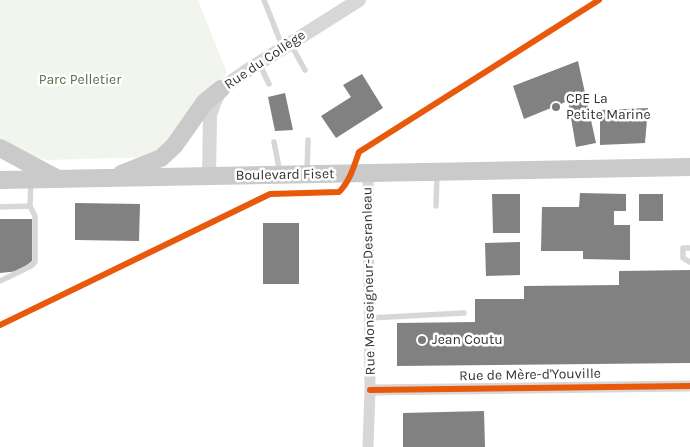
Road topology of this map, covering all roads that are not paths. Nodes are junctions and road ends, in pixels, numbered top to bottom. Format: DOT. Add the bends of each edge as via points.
graph roads {
  1 [pos="264,0"];
  2 [pos="359,0"];
  3 [pos="286,46"];
  4 [pos="259,63"];
  5 [pos="305,70"];
  6 [pos="269,84"];
  7 [pos="221,90"];
  8 [pos="308,140"];
  9 [pos="274,142"];
  10 [pos="0,148"];
  11 [pos="690,167"];
  12 [pos="437,171"];
  13 [pos="307,174"];
  14 [pos="368,174"];
  15 [pos="281,175"];
  16 [pos="209,176"];
  17 [pos="110,178"];
  18 [pos="0,180"];
  19 [pos="31,180"];
  20 [pos="58,180"];
  21 [pos="30,206"];
  22 [pos="436,206"];
  23 [pos="0,207"];
  24 [pos="690,248"];
  25 [pos="690,262"];
  26 [pos="0,282"];
  27 [pos="464,313"];
  28 [pos="369,318"];
  29 [pos="690,386"];
  30 [pos="370,390"];
  31 [pos="368,447"];
  1 -- 3 [label="lane"];
  2 -- 3 [label="street, Rue du Collège"];
  3 -- 4 [label="street, Rue du Collège"];
  3 -- 5 [label="lane"];
  4 -- 6 [label="lane"];
  4 -- 7 [label="street, Rue du Collège"];
  7 -- 16 [label="street, Rue du Collège" via="210,116"];
  7 -- 17 [label="main road" via="205,102 174,146 161,158"];
  8 -- 13 [label="lane"];
  9 -- 15 [label="lane"];
  10 -- 20 [label="main road"];
  11 -- 12 [label="main road, Boulevard Fiset"];
  12 -- 14 [label="main road, Boulevard Fiset"];
  12 -- 22 [label="lane"];
  13 -- 14 [label="main road, Boulevard Fiset"];
  13 -- 15 [label="main road, Boulevard Fiset"];
  14 -- 28 [label="street, Rue Monseigneur-Desranleau"];
  15 -- 16 [label="main road, Boulevard Fiset"];
  16 -- 17 [label="main road, Boulevard Fiset"];
  17 -- 20 [label="main road, Boulevard Fiset"];
  18 -- 19 [label="main road, Boulevard Fiset"];
  19 -- 20 [label="main road, Boulevard Fiset"];
  19 -- 21 [label="lane"];
  21 -- 23 [label="lane"];
  21 -- 26 [label="lane" via="35,216 35,262"];
  24 -- 25 [label="lane" via="683,248 683,258"];
  27 -- 28 [label="lane"];
  28 -- 30 [label="street, Rue Monseigneur-Desranleau"];
  29 -- 30 [label="street, Rue de Mère-d'Youville"];
  30 -- 31 [label="street, Rue Monseigneur-Desranleau"];
}
